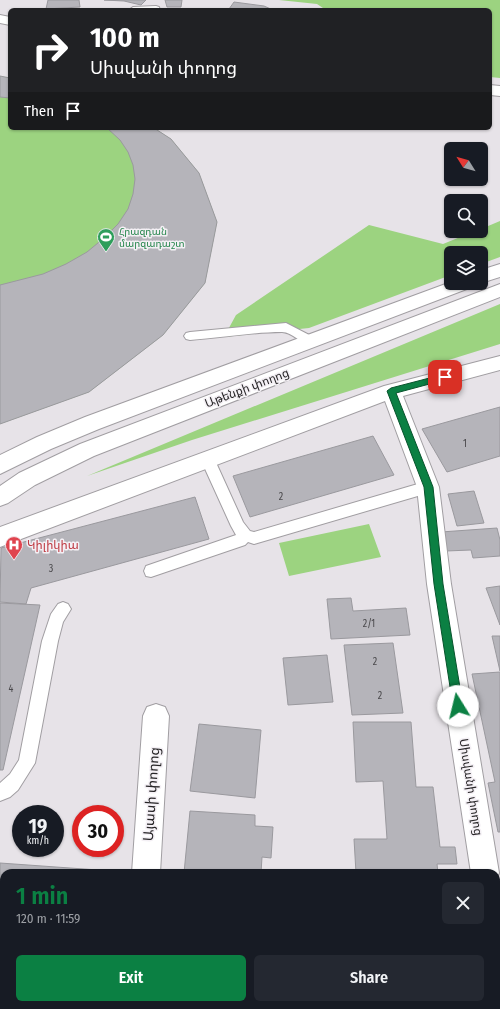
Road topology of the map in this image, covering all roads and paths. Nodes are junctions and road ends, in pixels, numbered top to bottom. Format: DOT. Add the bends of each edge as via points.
graph roads {
  1 [pos="500,270"];
  2 [pos="488,274"];
  3 [pos="447,290"];
  4 [pos="500,290"];
  5 [pos="190,336"];
  6 [pos="311,341"];
  7 [pos="500,363"];
  8 [pos="391,391"];
  9 [pos="208,460"];
  10 [pos="0,465"];
  11 [pos="428,487"];
  12 [pos="0,497"];
  13 [pos="245,535"];
  14 [pos="0,537"];
  15 [pos="152,571"];
  16 [pos="63,610"];
  17 [pos="156,716"];
  18 [pos="0,792"];
  19 [pos="146,869"];
  20 [pos="484,869"];
  1 -- 2 [label="street"];
  3 -- 6 [label="street, Աթենքի փողոց"];
  4 -- 12 [label="street, Աթենքի փողոց" via="87,450 27,479"];
  5 -- 6 [label="lane" via="286,327"];
  6 -- 10 [label="street, Աթենքի փողոց" via="92,423"];
  7 -- 8 [label="street"];
  8 -- 9 [label="street"];
  8 -- 11 [label="street, Սիսվանի փողոց"];
  9 -- 13 [label="lane" via="238,526"];
  9 -- 14 [label="street"];
  11 -- 13 [label="lane" via="254,538"];
  11 -- 20 [label="street, Սիսվանի փողոց" via="439,584"];
  13 -- 15 [label="lane" via="240,541"];
  16 -- 18 [label="lane" via="56,620 50,641 27,762 17,779"];
  17 -- 19 [label="street, Այասի փողոց"];
}
